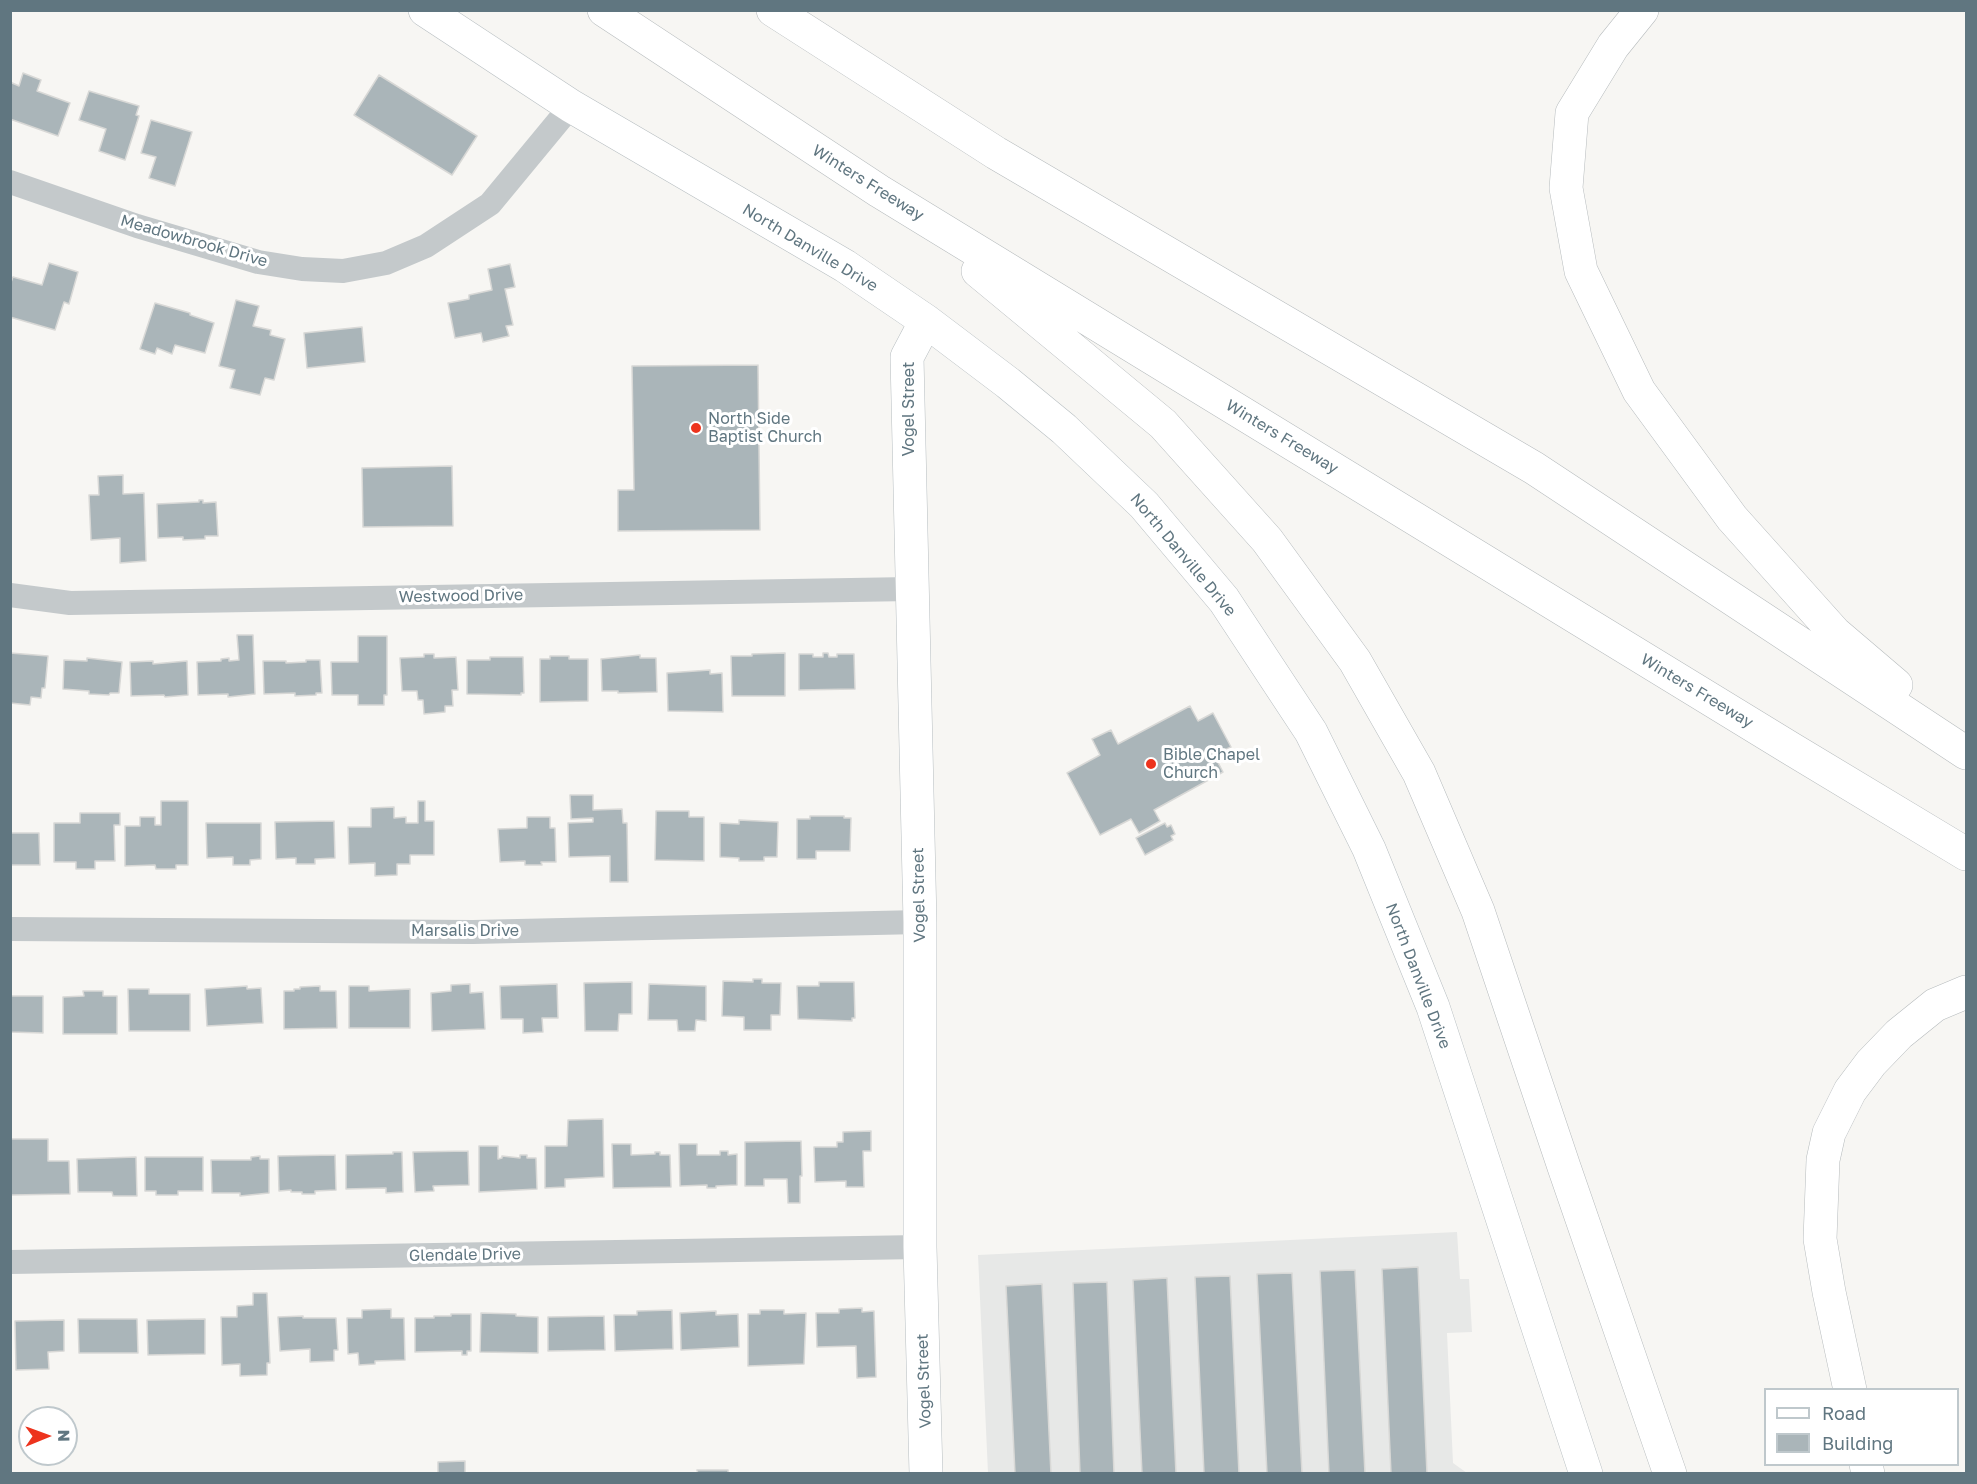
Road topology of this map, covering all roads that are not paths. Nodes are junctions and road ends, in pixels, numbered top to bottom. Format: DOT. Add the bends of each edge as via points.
graph roads {
  1 [pos="424,10"];
  2 [pos="604,10"];
  3 [pos="773,10"];
  4 [pos="1642,10"];
  5 [pos="571,106"];
  6 [pos="10,182"];
  7 [pos="879,191"];
  8 [pos="926,321"];
  9 [pos="911,589"];
  10 [pos="10,595"];
  11 [pos="1966,745"];
  12 [pos="1966,753"];
  13 [pos="1966,854"];
  14 [pos="920,922"];
  15 [pos="10,929"];
  16 [pos="1966,992"];
  17 [pos="920,1247"];
  18 [pos="10,1262"];
  19 [pos="1850,1388"];
  20 [pos="927,1473"];
  21 [pos="1586,1473"];
  22 [pos="1670,1473"];
  1 -- 5 [label="main road, North Danville Drive"];
  2 -- 7 [label="main road, Winters Freeway"];
  3 -- 12 [label="main road" via="996,153 1534,468"];
  4 -- 11 [label="main road" via="1612,46 1572,113 1566,188 1581,271 1639,391 1732,518 1835,633"];
  5 -- 6 [label="street, Meadowbrook Drive" via="490,204 426,246 386,263 343,272 258,262"];
  5 -- 8 [label="main road, North Danville Drive" via="845,266"];
  7 -- 13 [label="main road, Winters Freeway"];
  7 -- 22 [label="main road" via="1163,424 1267,540 1355,661 1419,773 1478,911"];
  8 -- 9 [label="main road, Vogel Street" via="907,357"];
  8 -- 21 [label="main road, North Danville Drive" via="1064,429 1144,505 1224,600 1311,732 1370,849 1432,1007"];
  9 -- 10 [label="street, Westwood Drive" via="70,603"];
  9 -- 14 [label="main road, Vogel Street"];
  14 -- 15 [label="street, Marsalis Drive" via="473,932"];
  14 -- 17 [label="main road, Vogel Street"];
  16 -- 19 [label="main road" via="1935,1005 1899,1034 1850,1091 1829,1133 1823,1160 1820,1239"];
  17 -- 18 [label="street, Glendale Drive"];
  17 -- 20 [label="main road, Vogel Street"];
}
